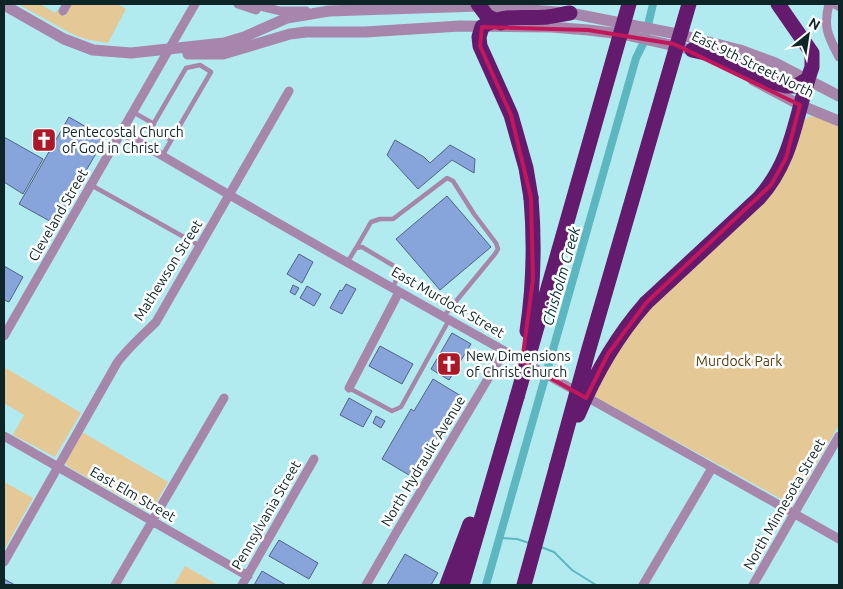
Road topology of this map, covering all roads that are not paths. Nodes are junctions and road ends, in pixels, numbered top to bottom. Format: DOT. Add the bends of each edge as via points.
graph roads {
  1 [pos="196,4"];
  2 [pos="238,4"];
  3 [pos="251,4"];
  4 [pos="629,4"];
  5 [pos="689,4"];
  6 [pos="778,4"];
  7 [pos="830,4"];
  8 [pos="4,5"];
  9 [pos="479,5"];
  10 [pos="839,9"];
  11 [pos="280,11"];
  12 [pos="329,11"];
  13 [pos="570,13"];
  14 [pos="488,23"];
  15 [pos="509,27"];
  16 [pos="623,28"];
  17 [pos="675,39"];
  18 [pos="169,49"];
  19 [pos="692,50"];
  20 [pos="839,57"];
  21 [pos="808,79"];
  22 [pos="289,91"];
  23 [pos="839,96"];
  24 [pos="800,104"];
  25 [pos="133,112"];
  26 [pos="839,121"];
  27 [pos="154,124"];
  28 [pos="122,132"];
  29 [pos="171,140"];
  30 [pos="162,156"];
  31 [pos="91,185"];
  32 [pos="229,196"];
  33 [pos="200,246"];
  34 [pos="356,248"];
  35 [pos="347,262"];
  36 [pos="396,290"];
  37 [pos="446,319"];
  38 [pos="4,336"];
  39 [pos="504,352"];
  40 [pos="349,388"];
  41 [pos="517,397"];
  42 [pos="224,398"];
  43 [pos="4,436"];
  44 [pos="839,436"];
  45 [pos="501,448"];
  46 [pos="314,459"];
  47 [pos="557,465"];
  48 [pos="58,467"];
  49 [pos="712,468"];
  50 [pos="547,501"];
  51 [pos="795,514"];
  52 [pos="152,521"];
  53 [pos="839,539"];
  54 [pos="4,562"];
  55 [pos="248,576"];
  56 [pos="115,585"];
  57 [pos="242,585"];
  58 [pos="366,585"];
  59 [pos="447,585"];
  60 [pos="462,585"];
  61 [pos="524,585"];
  62 [pos="532,585"];
  63 [pos="643,585"];
  64 [pos="753,585"];
  1 -- 18 [label="street, Cleveland Street"];
  2 -- 11 [label="street" via="265,12"];
  3 -- 11 [label="street"];
  4 -- 41 [label="highway, bridge"];
  5 -- 47 [label="highway, bridge"];
  6 -- 21 [label="highway" via="812,53"];
  7 -- 10 [label="lane"];
  7 -- 20 [label="street" via="826,31"];
  8 -- 18 [label="street" via="64,39 93,50"];
  9 -- 12 [label="street"];
  9 -- 13 [label="street"];
  9 -- 14 [label="highway"];
  11 -- 12 [label="street"];
  12 -- 18 [label="street" via="286,18 224,43"];
  13 -- 14 [label="highway" via="546,17 521,16"];
  13 -- 16 [label="street"];
  14 -- 15 [label="highway"];
  14 -- 18 [label="street" via="365,32 306,32 223,54 181,54"];
  14 -- 41 [label="highway, bridge" via="479,37 480,46 511,115 531,198 533,285"];
  15 -- 16 [label="street"];
  16 -- 17 [label="street, East 9th Street North"];
  17 -- 19 [label="street, East 9th Street North"];
  17 -- 21 [label="street, East 9th Street North" via="740,50"];
  18 -- 25 [label="street, Cleveland Street"];
  19 -- 21 [label="highway" via="786,86 796,86"];
  19 -- 24 [label="street, East 9th Street North"];
  21 -- 23 [label="street, East 9th Street North"];
  21 -- 24 [label="highway"];
  22 -- 32 [label="street, Mathewson Street"];
  24 -- 26 [label="street, East 9th Street North"];
  24 -- 47 [label="highway, bridge" via="786,158 771,185 633,318 608,354"];
  25 -- 27 [label="lane"];
  25 -- 28 [label="street, Cleveland Street"];
  27 -- 29 [label="lane" via="151,128"];
  27 -- 29 [label="lane" via="186,68 200,65 211,72"];
  28 -- 30 [label="street, East Murdock Street"];
  28 -- 31 [label="street, Cleveland Street"];
  29 -- 30 [label="lane"];
  30 -- 32 [label="street, East Murdock Street"];
  31 -- 33 [label="lane"];
  31 -- 38 [label="street, Cleveland Street"];
  32 -- 33 [label="street, Mathewson Street"];
  32 -- 35 [label="street, East Murdock Street"];
  33 -- 48 [label="street, Mathewson Street" via="156,322 127,348 117,363"];
  34 -- 35 [label="lane"];
  34 -- 36 [label="lane" via="362,247 394,266 398,275"];
  34 -- 37 [label="lane" via="372,222 394,219 439,182 447,178 453,181 498,249"];
  35 -- 36 [label="street, East Murdock Street"];
  36 -- 37 [label="street, East Murdock Street"];
  36 -- 40 [label="street"];
  37 -- 39 [label="street, East Murdock Street"];
  37 -- 40 [label="lane" via="400,407 392,411"];
  39 -- 49 [label="street, East Murdock Street"];
  39 -- 58 [label="street, North Hydraulic Avenue"];
  41 -- 45 [label="highway"];
  42 -- 52 [label="street"];
  43 -- 48 [label="street, East Elm Street"];
  44 -- 51 [label="street, North Minnesota Street"];
  45 -- 59 [label="highway"];
  45 -- 60 [label="highway"];
  46 -- 55 [label="street, Pennsylvania Street"];
  47 -- 50 [label="highway"];
  48 -- 52 [label="street, East Elm Street"];
  48 -- 54 [label="street, Mathewson Street"];
  49 -- 51 [label="street, East Murdock Street"];
  49 -- 63 [label="street"];
  50 -- 61 [label="highway"];
  50 -- 62 [label="highway"];
  51 -- 53 [label="street, East Murdock Street"];
  51 -- 64 [label="street, North Minnesota Street"];
  52 -- 55 [label="street, East Elm Street"];
  52 -- 56 [label="street"];
  55 -- 57 [label="street, Pennsylvania Street"];
}
